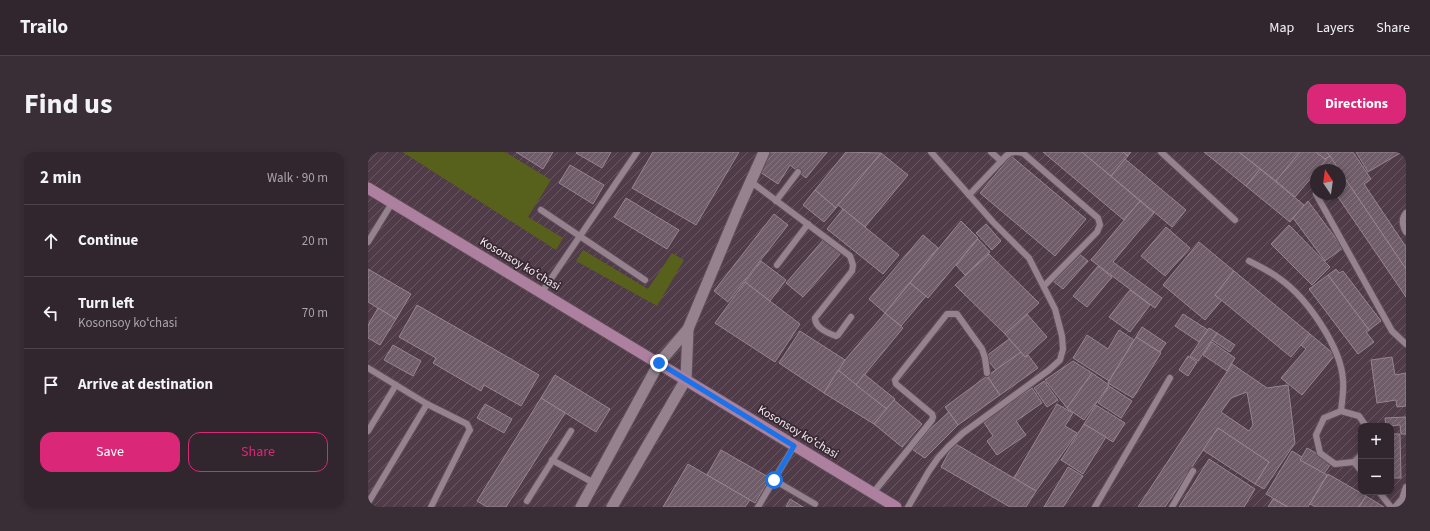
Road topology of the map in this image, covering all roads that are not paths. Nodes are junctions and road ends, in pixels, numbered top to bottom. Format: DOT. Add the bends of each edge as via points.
graph roads {
  1 [pos="636,152"];
  2 [pos="764,152"];
  3 [pos="931,152"];
  4 [pos="991,152"];
  5 [pos="1016,152"];
  6 [pos="1161,152"];
  7 [pos="1001,161"];
  8 [pos="798,172"];
  9 [pos="750,181"];
  10 [pos="368,188"];
  11 [pos="969,195"];
  12 [pos="1320,200"];
  13 [pos="776,201"];
  14 [pos="392,203"];
  15 [pos="541,210"];
  16 [pos="1406,212"];
  17 [pos="1236,220"];
  18 [pos="808,224"];
  19 [pos="1406,232"];
  20 [pos="580,236"];
  21 [pos="369,239"];
  22 [pos="1249,260"];
  23 [pos="777,265"];
  24 [pos="645,280"];
  25 [pos="1044,286"];
  26 [pos="542,292"];
  27 [pos="852,317"];
  28 [pos="688,329"];
  29 [pos="1406,344"];
  30 [pos="659,363"];
  31 [pos="368,368"];
  32 [pos="987,373"];
  33 [pos="1170,378"];
  34 [pos="686,379"];
  35 [pos="396,385"];
  36 [pos="428,404"];
  37 [pos="1341,411"];
  38 [pos="1364,423"];
  39 [pos="571,430"];
  40 [pos="368,431"];
  41 [pos="794,446"];
  42 [pos="1358,458"];
  43 [pos="552,460"];
  44 [pos="1354,462"];
  45 [pos="1358,467"];
  46 [pos="1193,471"];
  47 [pos="774,480"];
  48 [pos="594,483"];
  49 [pos="1406,488"];
  50 [pos="873,493"];
  51 [pos="1381,495"];
  52 [pos="527,501"];
  53 [pos="368,503"];
  54 [pos="815,504"];
  55 [pos="431,507"];
  56 [pos="581,507"];
  57 [pos="612,507"];
  58 [pos="758,507"];
  59 [pos="896,507"];
  60 [pos="908,507"];
  61 [pos="1095,507"];
  62 [pos="1172,507"];
  63 [pos="1391,507"];
  64 [pos="1395,507"];
  1 -- 20 [label="lane"];
  2 -- 9 [label="street"];
  3 -- 11 [label="lane"];
  4 -- 7 [label="lane"];
  5 -- 7 [label="lane" via="1010,153"];
  5 -- 25 [label="lane" via="1022,153 1098,218 1100,225 1098,232"];
  6 -- 17 [label="lane"];
  7 -- 11 [label="lane"];
  8 -- 13 [label="lane"];
  9 -- 13 [label="lane"];
  9 -- 28 [label="street"];
  10 -- 14 [label="main road, Kosonsoy koʻchasi"];
  11 -- 25 [label="lane" via="1029,258"];
  12 -- 29 [label="lane" via="1392,331"];
  13 -- 18 [label="lane"];
  14 -- 21 [label="lane"];
  14 -- 26 [label="main road, Kosonsoy koʻchasi"];
  15 -- 20 [label="lane"];
  16 -- 19 [label="lane" via="1402,224"];
  18 -- 23 [label="lane"];
  18 -- 27 [label="lane" via="850,256 853,265 852,271 815,318 816,324 836,336"];
  20 -- 24 [label="lane"];
  20 -- 26 [label="lane"];
  22 -- 37 [label="lane" via="1281,279 1308,305 1333,345 1340,361 1344,381"];
  25 -- 60 [label="lane" via="1055,309 1062,336 1063,349 1060,360 948,447 929,471"];
  26 -- 30 [label="main road, Kosonsoy koʻchasi"];
  28 -- 30 [label="street"];
  28 -- 34 [label="street"];
  30 -- 34 [label="main road, Kosonsoy koʻchasi"];
  30 -- 48 [label="street"];
  31 -- 35 [label="lane"];
  32 -- 50 [label="lane" via="982,349 957,314 948,314 895,380 896,384 932,414 932,420"];
  33 -- 61 [label="lane"];
  34 -- 41 [label="main road, Kosonsoy koʻchasi"];
  34 -- 57 [label="street"];
  35 -- 36 [label="lane"];
  35 -- 40 [label="lane"];
  36 -- 53 [label="lane"];
  36 -- 55 [label="lane" via="467,424 470,430"];
  37 -- 38 [label="lane" via="1359,416"];
  37 -- 44 [label="lane" via="1324,418 1316,435 1320,453 1335,464"];
  39 -- 43 [label="lane"];
  41 -- 47 [label="lane"];
  41 -- 50 [label="main road, Kosonsoy koʻchasi"];
  42 -- 44 [label="lane"];
  43 -- 48 [label="lane"];
  43 -- 52 [label="lane"];
  44 -- 45 [label="lane"];
  46 -- 62 [label="lane"];
  47 -- 54 [label="lane"];
  47 -- 58 [label="lane"];
  48 -- 56 [label="street"];
  49 -- 64 [label="lane" via="1402,499"];
  50 -- 59 [label="main road, Kosonsoy koʻchasi"];
  51 -- 63 [label="lane"];
}
